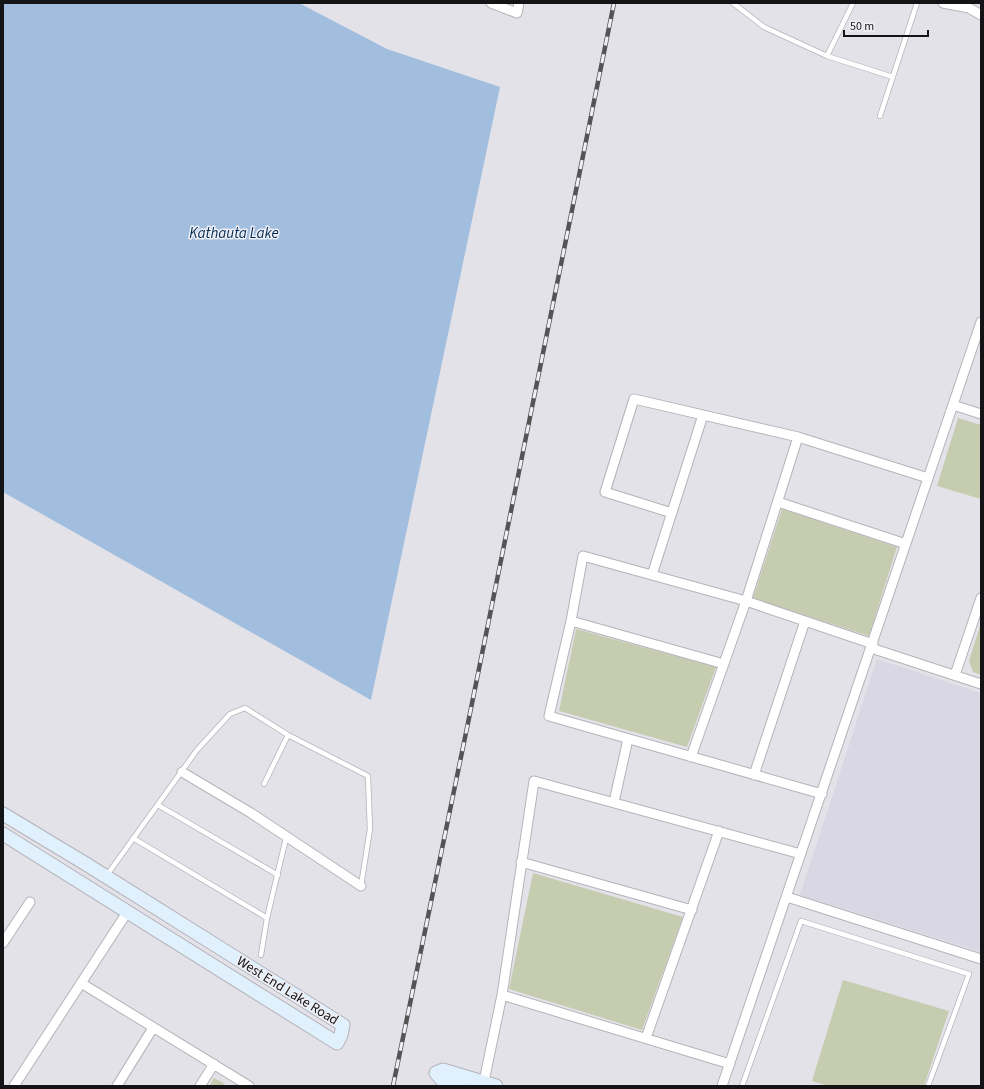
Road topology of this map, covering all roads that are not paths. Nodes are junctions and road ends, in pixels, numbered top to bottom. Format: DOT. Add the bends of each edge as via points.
graph roads {
  1 [pos="491,3"];
  2 [pos="520,3"];
  3 [pos="733,3"];
  4 [pos="853,3"];
  5 [pos="917,3"];
  6 [pos="943,3"];
  7 [pos="981,15"];
  8 [pos="827,56"];
  9 [pos="892,77"];
  10 [pos="880,116"];
  11 [pos="981,322"];
  12 [pos="953,405"];
  13 [pos="981,414"];
  14 [pos="703,415"];
  15 [pos="798,437"];
  16 [pos="928,478"];
  17 [pos="778,502"];
  18 [pos="672,514"];
  19 [pos="906,544"];
  20 [pos="652,575"];
  21 [pos="981,598"];
  22 [pos="746,601"];
  23 [pos="571,621"];
  24 [pos="806,621"];
  25 [pos="872,646"];
  26 [pos="724,664"];
  27 [pos="955,675"];
  28 [pos="981,684"];
  29 [pos="288,735"];
  30 [pos="628,739"];
  31 [pos="691,757"];
  32 [pos="182,772"];
  33 [pos="754,775"];
  34 [pos="264,784"];
  35 [pos="822,794"];
  36 [pos="614,802"];
  37 [pos="158,805"];
  38 [pos="3,814"];
  39 [pos="719,832"];
  40 [pos="3,834"];
  41 [pos="134,838"];
  42 [pos="286,838"];
  43 [pos="801,854"];
  44 [pos="521,862"];
  45 [pos="278,875"];
  46 [pos="106,877"];
  47 [pos="361,886"];
  48 [pos="787,897"];
  49 [pos="30,902"];
  50 [pos="692,910"];
  51 [pos="128,911"];
  52 [pos="267,918"];
  53 [pos="3,943"];
  54 [pos="261,955"];
  55 [pos="981,959"];
  56 [pos="81,984"];
  57 [pos="502,995"];
  58 [pos="153,1028"];
  59 [pos="646,1038"];
  60 [pos="214,1064"];
  61 [pos="730,1064"];
  62 [pos="233,1076"];
  63 [pos="488,1085"];
  64 [pos="14,1086"];
  65 [pos="117,1086"];
  66 [pos="200,1086"];
  67 [pos="230,1086"];
  68 [pos="249,1086"];
  69 [pos="462,1086"];
  70 [pos="722,1086"];
  71 [pos="742,1086"];
  72 [pos="928,1086"];
  1 -- 2 [label="street" via="517,13"];
  3 -- 8 [label="lane" via="764,27"];
  4 -- 8 [label="lane"];
  5 -- 9 [label="lane"];
  6 -- 7 [label="street" via="969,8"];
  8 -- 9 [label="lane"];
  9 -- 10 [label="lane"];
  11 -- 12 [label="street"];
  12 -- 13 [label="street"];
  12 -- 16 [label="street"];
  14 -- 15 [label="street"];
  14 -- 18 [label="street"];
  14 -- 18 [label="street" via="634,399 605,492"];
  15 -- 16 [label="street"];
  15 -- 17 [label="street"];
  16 -- 19 [label="street"];
  17 -- 19 [label="street"];
  17 -- 22 [label="street"];
  18 -- 20 [label="street"];
  19 -- 25 [label="street"];
  20 -- 22 [label="street"];
  20 -- 23 [label="street" via="584,556"];
  21 -- 27 [label="street"];
  22 -- 24 [label="street"];
  22 -- 26 [label="street"];
  23 -- 26 [label="street"];
  23 -- 30 [label="street" via="549,716"];
  24 -- 25 [label="street"];
  24 -- 33 [label="street"];
  25 -- 27 [label="street"];
  25 -- 35 [label="street"];
  26 -- 31 [label="street"];
  27 -- 28 [label="street"];
  29 -- 32 [label="lane" via="245,708 230,714 197,750"];
  29 -- 34 [label="lane"];
  29 -- 47 [label="lane" via="368,776 370,829"];
  30 -- 31 [label="street"];
  30 -- 36 [label="street"];
  31 -- 33 [label="street"];
  32 -- 37 [label="lane"];
  32 -- 47 [label="street" via="251,813"];
  33 -- 35 [label="street"];
  35 -- 43 [label="street"];
  36 -- 39 [label="street"];
  36 -- 44 [label="street" via="534,781"];
  37 -- 41 [label="lane"];
  37 -- 45 [label="lane"];
  38 -- 46 [label="street, West End Lake Road"];
  39 -- 43 [label="street"];
  39 -- 50 [label="street"];
  40 -- 51 [label="street, West End Lake Road"];
  41 -- 46 [label="lane"];
  41 -- 52 [label="lane"];
  42 -- 45 [label="lane"];
  43 -- 48 [label="street"];
  44 -- 50 [label="street"];
  44 -- 57 [label="street"];
  45 -- 52 [label="lane"];
  46 -- 51 [label="street, West End Lake Road" via="343,1025 337,1043"];
  48 -- 55 [label="street"];
  48 -- 61 [label="street"];
  49 -- 53 [label="street"];
  50 -- 59 [label="street"];
  51 -- 56 [label="street"];
  52 -- 54 [label="lane"];
  56 -- 58 [label="street"];
  56 -- 64 [label="street"];
  57 -- 59 [label="street"];
  57 -- 63 [label="street"];
  58 -- 60 [label="street"];
  58 -- 65 [label="street"];
  59 -- 61 [label="street"];
  60 -- 62 [label="street"];
  60 -- 66 [label="street"];
  61 -- 70 [label="street"];
  62 -- 67 [label="street"];
  62 -- 68 [label="street"];
  63 -- 69 [label="street" via="443,1070 436,1073 440,1079"];
  71 -- 72 [label="lane" via="801,921 969,974"];
}
